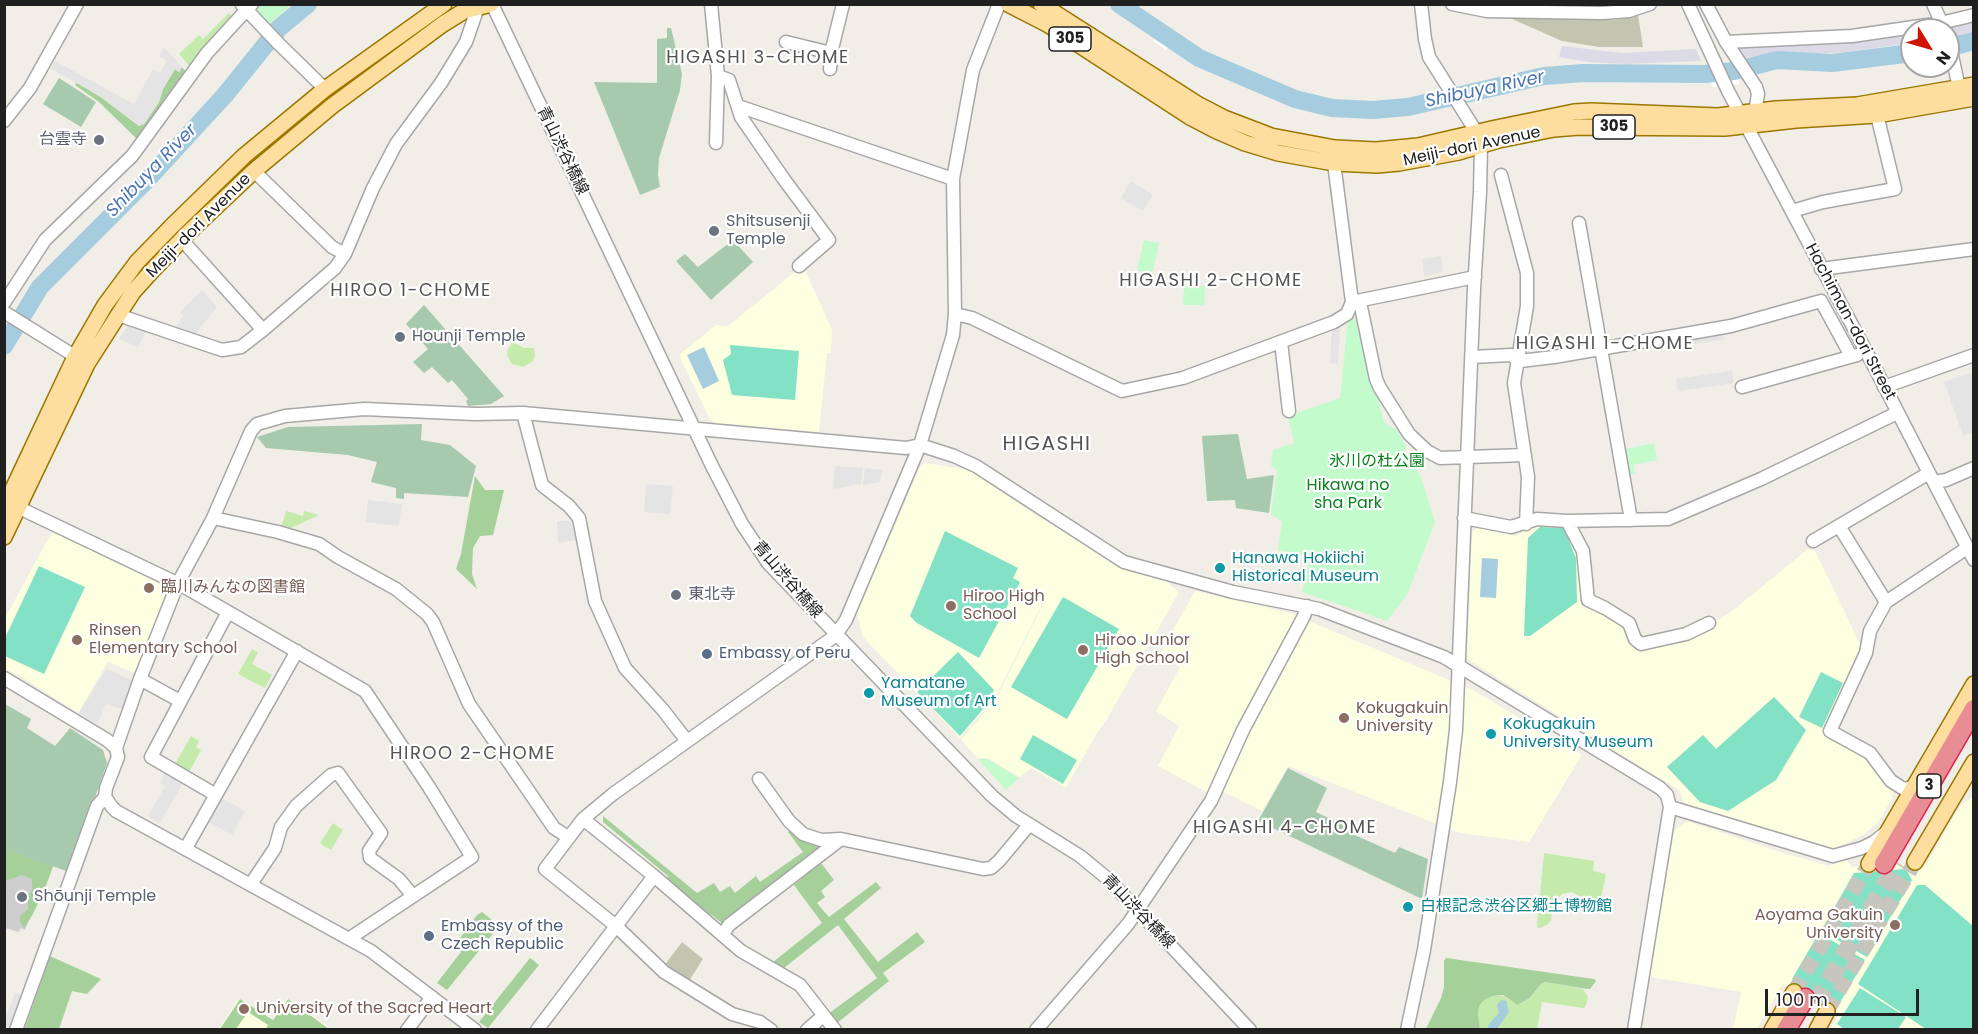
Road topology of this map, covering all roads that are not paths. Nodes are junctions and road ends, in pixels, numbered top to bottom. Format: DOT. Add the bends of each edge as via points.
graph roads {
  1 [pos="76,4"];
  2 [pos="444,4"];
  3 [pos="711,4"];
  4 [pos="843,4"];
  5 [pos="999,4"];
  6 [pos="1008,4"];
  7 [pos="1041,4"];
  8 [pos="1421,4"];
  9 [pos="1452,4"];
  10 [pos="1650,4"];
  11 [pos="1688,4"];
  12 [pos="1706,4"];
  13 [pos="1933,4"];
  14 [pos="485,5"];
  15 [pos="247,6"];
  16 [pos="1939,18"];
  17 [pos="1900,31"];
  18 [pos="786,42"];
  19 [pos="1726,42"];
  20 [pos="831,53"];
  21 [pos="830,69"];
  22 [pos="1960,72"];
  23 [pos="718,76"];
  24 [pos="1966,86"];
  25 [pos="325,89"];
  26 [pos="1974,98"];
  27 [pos="738,106"];
  28 [pos="1877,115"];
  29 [pos="1748,117"];
  30 [pos="4,121"];
  31 [pos="1479,139"];
  32 [pos="716,143"];
  33 [pos="1334,163"];
  34 [pos="254,171"];
  35 [pos="1501,175"];
  36 [pos="953,180"];
  37 [pos="1792,211"];
  38 [pos="1579,223"];
  39 [pos="182,240"];
  40 [pos="1974,249"];
  41 [pos="345,254"];
  42 [pos="800,266"];
  43 [pos="1821,269"];
  44 [pos="1475,277"];
  45 [pos="1355,301"];
  46 [pos="6,310"];
  47 [pos="955,314"];
  48 [pos="118,315"];
  49 [pos="264,330"];
  50 [pos="1281,342"];
  51 [pos="1602,349"];
  52 [pos="1866,352"];
  53 [pos="1974,355"];
  54 [pos="1851,356"];
  55 [pos="1472,357"];
  56 [pos="1517,359"];
  57 [pos="81,360"];
  58 [pos="1742,387"];
  59 [pos="1884,387"];
  60 [pos="1289,411"];
  61 [pos="523,413"];
  62 [pos="1897,413"];
  63 [pos="695,428"];
  64 [pos="920,445"];
  65 [pos="1525,455"];
  66 [pos="1467,457"];
  67 [pos="1974,468"];
  68 [pos="1931,477"];
  69 [pos="10,506"];
  70 [pos="213,518"];
  71 [pos="1464,518"];
  72 [pos="1631,520"];
  73 [pos="1567,521"];
  74 [pos="1526,524"];
  75 [pos="1839,526"];
  76 [pos="4,537"];
  77 [pos="1813,541"];
  78 [pos="1967,548"];
  79 [pos="1974,560"];
  80 [pos="178,583"];
  81 [pos="1886,602"];
  82 [pos="1307,606"];
  83 [pos="228,612"];
  84 [pos="1709,623"];
  85 [pos="836,635"];
  86 [pos="297,651"];
  87 [pos="1458,665"];
  88 [pos="4,678"];
  89 [pos="140,679"];
  90 [pos="1974,684"];
  91 [pos="180,701"];
  92 [pos="1974,709"];
  93 [pos="1974,733"];
  94 [pos="687,741"];
  95 [pos="116,748"];
  96 [pos="1974,762"];
  97 [pos="759,779"];
  98 [pos="1913,787"];
  99 [pos="216,795"];
  100 [pos="105,797"];
  101 [pos="1670,807"];
  102 [pos="583,819"];
  103 [pos="1029,825"];
  104 [pos="1888,830"];
  105 [pos="568,837"];
  106 [pos="841,839"];
  107 [pos="186,848"];
  108 [pos="1891,863"];
  109 [pos="654,876"];
  110 [pos="251,884"];
  111 [pos="413,896"];
  112 [pos="1138,910"];
  113 [pos="616,926"];
  114 [pos="723,934"];
  115 [pos="350,938"];
  116 [pos="432,997"];
  117 [pos="1810,1001"];
  118 [pos="823,1016"];
  119 [pos="16,1029"];
  120 [pos="407,1029"];
  121 [pos="475,1029"];
  122 [pos="537,1029"];
  123 [pos="771,1029"];
  124 [pos="807,1029"];
  125 [pos="835,1029"];
  126 [pos="1036,1029"];
  127 [pos="1250,1029"];
  128 [pos="1407,1029"];
  129 [pos="1634,1029"];
  130 [pos="1772,1029"];
  131 [pos="1786,1029"];
  132 [pos="1800,1029"];
  133 [pos="1817,1029"];
  1 -- 30 [label="street" via="30,88"];
  2 -- 25 [label="main road, Meiji-dori Avenue"];
  3 -- 23 [label="street"];
  4 -- 20 [label="street"];
  5 -- 36 [label="street" via="973,70"];
  6 -- 33 [label="main road, Meiji-dori Avenue / 305" via="1047,24 1217,131 1252,146"];
  7 -- 31 [label="main road, Meiji-dori Avenue / 305" via="1199,105 1271,136 1314,146 1376,150"];
  8 -- 31 [label="street" via="1427,52"];
  9 -- 10 [label="street" via="1487,11 1602,13 1629,11"];
  11 -- 29 [label="street, Hachiman-dori Street" via="1726,85"];
  12 -- 19 [label="street"];
  13 -- 16 [label="street"];
  14 -- 34 [label="main road, Meiji-dori Avenue" via="443,24 332,106"];
  14 -- 41 [label="street" via="441,83 396,144"];
  14 -- 63 [label="street, 青山渋谷橋線"];
  15 -- 25 [label="street"];
  15 -- 46 [label="street" via="132,156 45,240"];
  17 -- 19 [label="street"];
  18 -- 20 [label="street"];
  19 -- 29 [label="street" via="1758,94"];
  20 -- 21 [label="street"];
  22 -- 24 [label="street"];
  23 -- 27 [label="street" via="729,80"];
  23 -- 32 [label="street"];
  24 -- 29 [label="main road, Meiji-dori Avenue / 305" via="1857,105"];
  25 -- 57 [label="main road, Meiji-dori Avenue" via="244,156 151,248 110,298"];
  26 -- 28 [label="main road, Meiji-dori Avenue / 305"];
  27 -- 36 [label="street"];
  27 -- 42 [label="street" via="741,117 829,240"];
  28 -- 29 [label="main road, Meiji-dori Avenue / 305" via="1796,120"];
  28 -- 37 [label="street" via="1895,189"];
  29 -- 31 [label="main road, Meiji-dori Avenue / 305" via="1574,112"];
  29 -- 37 [label="street, Hachiman-dori Street"];
  31 -- 33 [label="main road, Meiji-dori Avenue / 305" via="1459,152 1399,163"];
  31 -- 44 [label="street" via="1480,215"];
  33 -- 45 [label="street"];
  34 -- 39 [label="main road, Meiji-dori Avenue"];
  34 -- 41 [label="street" via="332,247"];
  35 -- 56 [label="street" via="1527,273 1527,306"];
  36 -- 47 [label="street"];
  37 -- 43 [label="street, Hachiman-dori Street"];
  38 -- 51 [label="street"];
  39 -- 48 [label="main road, Meiji-dori Avenue" via="133,292"];
  39 -- 49 [label="street"];
  40 -- 43 [label="street"];
  41 -- 49 [label="street" via="335,268"];
  43 -- 52 [label="street, Hachiman-dori Street"];
  44 -- 45 [label="street"];
  44 -- 55 [label="street"];
  45 -- 50 [label="street" via="1347,314 1334,322"];
  45 -- 66 [label="street" via="1361,308 1380,388 1409,434 1436,457"];
  46 -- 57 [label="street"];
  47 -- 50 [label="street" via="972,318 1122,391 1183,378"];
  47 -- 64 [label="street"];
  48 -- 49 [label="street" via="222,350 241,347"];
  48 -- 57 [label="main road, Meiji-dori Avenue"];
  50 -- 60 [label="street"];
  51 -- 54 [label="street" via="1731,326 1821,301"];
  51 -- 56 [label="street"];
  51 -- 72 [label="street"];
  52 -- 54 [label="street"];
  52 -- 59 [label="street, Hachiman-dori Street"];
  53 -- 59 [label="street"];
  54 -- 58 [label="street"];
  55 -- 56 [label="street" via="1511,355"];
  55 -- 66 [label="street"];
  56 -- 65 [label="street" via="1514,383"];
  57 -- 69 [label="main road, Meiji-dori Avenue"];
  59 -- 62 [label="street, Hachiman-dori Street"];
  61 -- 63 [label="street"];
  61 -- 70 [label="street" via="364,410 285,416 257,424"];
  61 -- 94 [label="street" via="542,485 579,518 595,601 625,668"];
  62 -- 68 [label="street, Hachiman-dori Street"];
  62 -- 72 [label="street" via="1668,519"];
  63 -- 64 [label="street" via="906,448"];
  63 -- 85 [label="street, 青山渋谷橋線" via="754,544 783,581"];
  64 -- 82 [label="street" via="976,466 1124,562 1233,592"];
  64 -- 85 [label="street" via="846,620"];
  65 -- 66 [label="street"];
  65 -- 74 [label="street"];
  66 -- 71 [label="street"];
  67 -- 68 [label="street" via="1946,480"];
  68 -- 75 [label="street"];
  68 -- 78 [label="street, Hachiman-dori Street"];
  69 -- 76 [label="main road, Meiji-dori Avenue"];
  69 -- 80 [label="street"];
  70 -- 80 [label="street"];
  70 -- 105 [label="street" via="319,544 396,589 427,614 469,704 554,828"];
  71 -- 74 [label="street" via="1511,528"];
  71 -- 87 [label="street"];
  72 -- 73 [label="street"];
  73 -- 74 [label="street" via="1537,519"];
  73 -- 84 [label="street" via="1583,551 1588,600 1629,623 1641,644 1686,634"];
  75 -- 77 [label="street"];
  75 -- 81 [label="street"];
  78 -- 79 [label="street, Hachiman-dori Street"];
  78 -- 81 [label="street"];
  80 -- 83 [label="street"];
  80 -- 89 [label="street"];
  81 -- 98 [label="street" via="1870,631 1866,653 1830,731 1870,753 1891,781 1904,789"];
  82 -- 87 [label="street"];
  82 -- 112 [label="street" via="1243,730 1216,793"];
  83 -- 86 [label="street"];
  83 -- 91 [label="street"];
  85 -- 94 [label="street"];
  85 -- 103 [label="street, 青山渋谷橋線" via="992,796"];
  86 -- 99 [label="street"];
  86 -- 111 [label="street" via="364,691 472,857"];
  87 -- 101 [label="street" via="1660,788"];
  87 -- 128 [label="street" via="1453,762 1424,950"];
  88 -- 95 [label="street"];
  89 -- 91 [label="street"];
  89 -- 95 [label="street"];
  90 -- 98 [label="main road"];
  91 -- 99 [label="street" via="151,757"];
  92 -- 108 [label="highway, 3"];
  93 -- 108 [label="highway, 3"];
  94 -- 102 [label="street"];
  95 -- 100 [label="street" via="118,757"];
  96 -- 108 [label="main road"];
  97 -- 106 [label="street" via="803,834 821,840"];
  98 -- 104 [label="main road"];
  99 -- 107 [label="street"];
  100 -- 107 [label="street" via="116,811"];
  100 -- 119 [label="street" via="97,806"];
  101 -- 104 [label="street" via="1833,856 1862,848"];
  101 -- 129 [label="street"];
  102 -- 105 [label="street"];
  102 -- 109 [label="street"];
  103 -- 106 [label="street" via="999,861 983,869"];
  103 -- 112 [label="street, 青山渋谷橋線" via="1090,864"];
  104 -- 108 [label="main road"];
  105 -- 113 [label="street" via="545,869"];
  106 -- 114 [label="street"];
  107 -- 110 [label="street"];
  109 -- 113 [label="street"];
  109 -- 114 [label="street"];
  110 -- 111 [label="street" via="296,806 338,773 381,833 369,851 370,858 399,879"];
  110 -- 115 [label="street"];
  111 -- 115 [label="street"];
  112 -- 126 [label="street"];
  112 -- 127 [label="street, 青山渋谷橋線"];
  113 -- 122 [label="street"];
  113 -- 123 [label="street" via="664,972 732,1014"];
  114 -- 118 [label="street" via="741,951 800,985"];
  115 -- 116 [label="street"];
  116 -- 120 [label="street"];
  116 -- 121 [label="street"];
  117 -- 130 [label="main road"];
  117 -- 131 [label="highway"];
  117 -- 132 [label="highway"];
  117 -- 133 [label="main road"];
  118 -- 124 [label="street"];
  118 -- 125 [label="street"];
}
